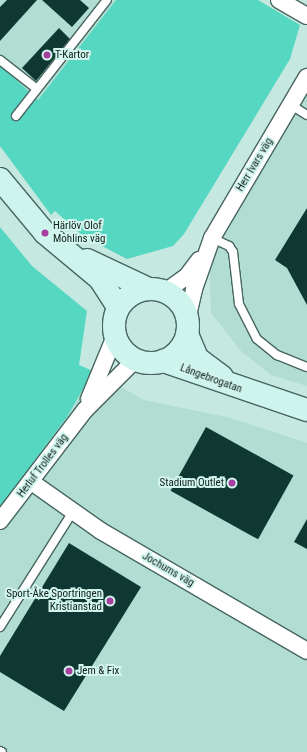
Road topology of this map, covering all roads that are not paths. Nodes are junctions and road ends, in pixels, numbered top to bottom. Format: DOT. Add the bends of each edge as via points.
graph roads {
  1 [pos="107,0"];
  2 [pos="279,0"];
  3 [pos="307,16"];
  4 [pos="0,60"];
  5 [pos="307,78"];
  6 [pos="38,89"];
  7 [pos="291,105"];
  8 [pos="307,115"];
  9 [pos="16,116"];
  10 [pos="0,179"];
  11 [pos="212,238"];
  12 [pos="72,253"];
  13 [pos="205,253"];
  14 [pos="157,290"];
  15 [pos="118,307"];
  16 [pos="187,327"];
  17 [pos="115,336"];
  18 [pos="135,360"];
  19 [pos="163,361"];
  20 [pos="307,367"];
  21 [pos="259,396"];
  22 [pos="85,410"];
  23 [pos="307,410"];
  24 [pos="33,483"];
  25 [pos="72,512"];
  26 [pos="0,521"];
  27 [pos="0,627"];
  28 [pos="307,651"];
  1 -- 6 [label="lane"];
  2 -- 3 [label="street"];
  4 -- 6 [label="lane"];
  5 -- 7 [label="street, Herr Ivars väg"];
  6 -- 9 [label="lane"];
  7 -- 8 [label="lane"];
  7 -- 11 [label="street, Herr Ivars väg"];
  10 -- 12 [label="main road" via="45,233"];
  11 -- 13 [label="street, Herr Ivars väg"];
  11 -- 20 [label="lane" via="229,246 233,252 239,304 257,339 277,355"];
  12 -- 14 [label="main road"];
  12 -- 15 [label="main road" via="100,279"];
  13 -- 14 [label="street, Herr Ivars väg" via="187,276"];
  13 -- 16 [label="street, Herr Ivars väg"];
  14 -- 15 [label="main road" via="132,294"];
  14 -- 16 [label="main road" via="180,303"];
  15 -- 17 [label="main road" via="114,321"];
  16 -- 19 [label="main road" via="178,350"];
  16 -- 21 [label="main road, Långebrogatan" via="190,347 200,361"];
  17 -- 18 [label="main road" via="121,348"];
  17 -- 22 [label="street, Herluf Trolles väg"];
  18 -- 19 [label="main road"];
  18 -- 22 [label="street, Herluf Trolles väg"];
  19 -- 21 [label="main road, Långebrogatan"];
  21 -- 23 [label="main road, Långebrogatan"];
  22 -- 24 [label="street, Herluf Trolles väg"];
  24 -- 25 [label="street, Jochums väg"];
  24 -- 26 [label="street, Herluf Trolles väg"];
  25 -- 27 [label="lane"];
  25 -- 28 [label="street, Jochums väg"];
}
